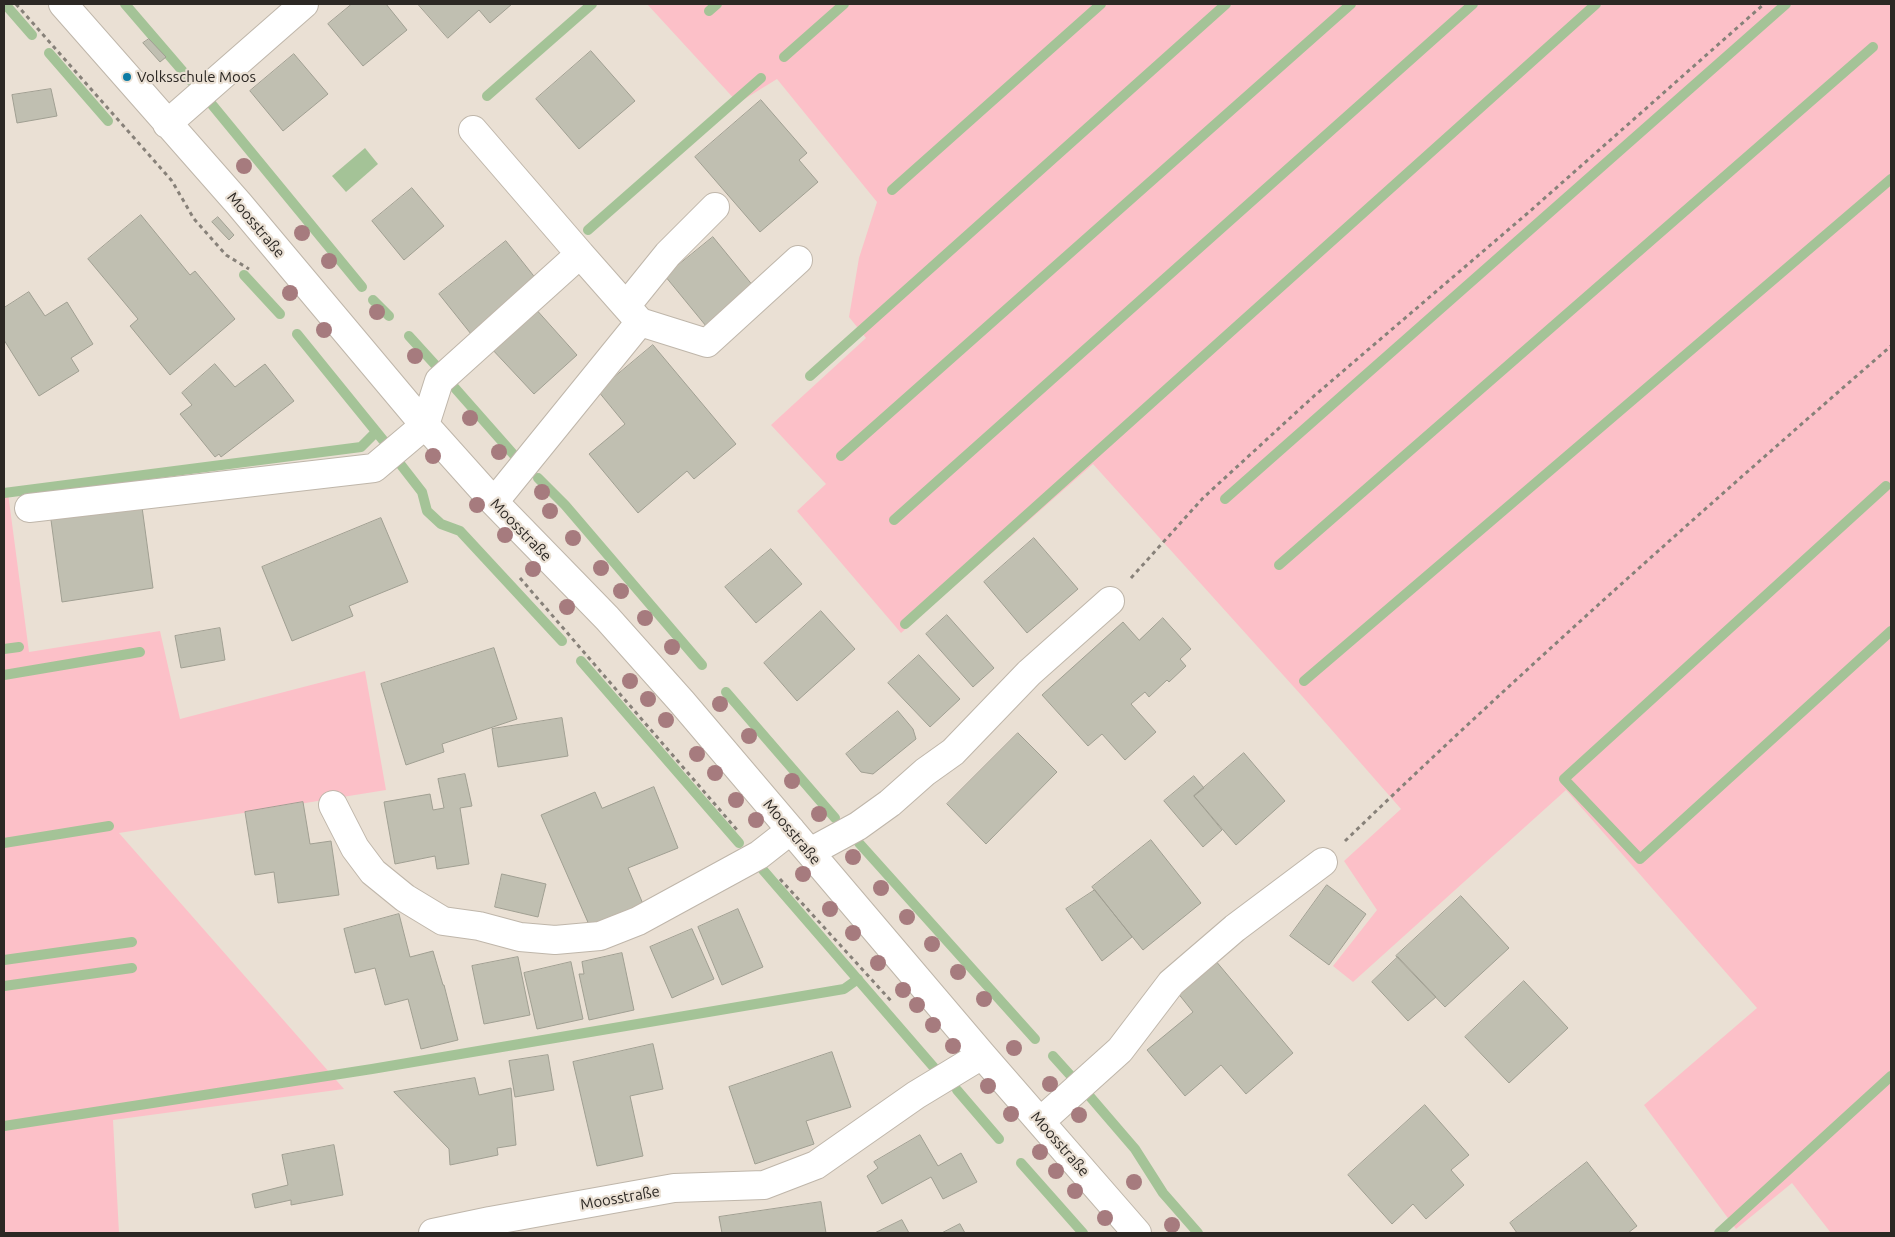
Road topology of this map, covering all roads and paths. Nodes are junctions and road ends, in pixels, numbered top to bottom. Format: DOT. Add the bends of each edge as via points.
graph roads {
  1 [pos="16,4"];
  2 [pos="63,4"];
  3 [pos="304,4"];
  4 [pos="1764,4"];
  5 [pos="167,124"];
  6 [pos="473,130"];
  7 [pos="715,207"];
  8 [pos="580,254"];
  9 [pos="798,260"];
  10 [pos="251,270"];
  11 [pos="633,314"];
  12 [pos="1891,346"];
  13 [pos="425,425"];
  14 [pos="494,502"];
  15 [pos="29,508"];
  16 [pos="519,577"];
  17 [pos="1110,601"];
  18 [pos="333,805"];
  19 [pos="791,830"];
  20 [pos="810,852"];
  21 [pos="759,855"];
  22 [pos="1323,862"];
  23 [pos="896,1007"];
  24 [pos="982,1055"];
  25 [pos="1041,1121"];
  26 [pos="433,1233"];
  27 [pos="1137,1233"];
  1 -- 10 [label="path" via="172,181 194,219 226,255"];
  2 -- 5 [label="street, Moosstraße"];
  3 -- 5 [label="street"];
  4 -- 17 [label="path" via="1536,206 1307,402 1203,498"];
  5 -- 13 [label="street, Moosstraße" via="239,204"];
  6 -- 8 [label="street"];
  7 -- 11 [label="street" via="668,254"];
  8 -- 11 [label="street"];
  8 -- 13 [label="street" via="439,381"];
  9 -- 11 [label="street" via="707,344"];
  11 -- 14 [label="street"];
  12 -- 22 [label="path" via="1560,639 1450,739"];
  13 -- 14 [label="street, Moosstraße"];
  13 -- 15 [label="street" via="374,468"];
  14 -- 19 [label="street, Moosstraße" via="613,625"];
  16 -- 21 [label="path"];
  17 -- 20 [label="street" via="1029,673 952,752 858,826"];
  18 -- 21 [label="street" via="354,848 372,872 406,898 443,921 520,937 555,940 600,936 638,921"];
  19 -- 20 [label="street, Moosstraße"];
  19 -- 21 [label="street"];
  20 -- 24 [label="street, Moosstraße"];
  21 -- 23 [label="path"];
  22 -- 25 [label="street" via="1235,928 1171,983 1120,1050"];
  24 -- 25 [label="street, Moosstraße"];
  24 -- 26 [label="street, Moosstraße" via="916,1095 816,1165 764,1185 674,1188"];
  25 -- 27 [label="street, Moosstraße"];
}
